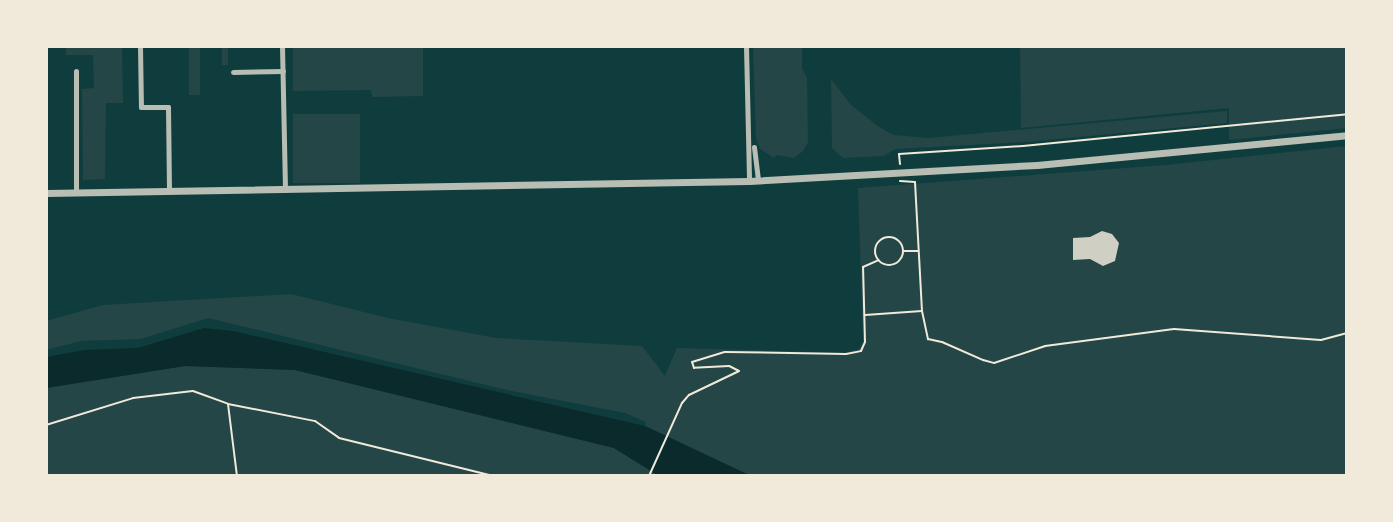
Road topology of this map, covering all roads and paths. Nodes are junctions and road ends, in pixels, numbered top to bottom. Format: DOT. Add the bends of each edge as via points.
graph roads {
  1 [pos="140,46"];
  2 [pos="282,46"];
  3 [pos="746,46"];
  4 [pos="76,71"];
  5 [pos="234,72"];
  6 [pos="283,72"];
  7 [pos="1347,114"];
  8 [pos="1347,135"];
  9 [pos="754,147"];
  10 [pos="900,174"];
  11 [pos="749,181"];
  12 [pos="758,181"];
  13 [pos="285,190"];
  14 [pos="169,191"];
  15 [pos="76,192"];
  16 [pos="46,193"];
  17 [pos="902,251"];
  18 [pos="918,251"];
  19 [pos="879,260"];
  20 [pos="922,311"];
  21 [pos="864,315"];
  22 [pos="1347,333"];
  23 [pos="228,404"];
  24 [pos="46,426"];
  25 [pos="238,476"];
  26 [pos="494,476"];
  27 [pos="649,476"];
  1 -- 14 [label="street" via="140,107 168,107"];
  2 -- 6 [label="street"];
  3 -- 11 [label="street"];
  4 -- 15 [label="street"];
  5 -- 6 [label="street"];
  6 -- 13 [label="street"];
  7 -- 10 [label="path" via="1033,145 899,154"];
  8 -- 10 [label="street" via="1037,166"];
  9 -- 12 [label="street"];
  10 -- 12 [label="street"];
  10 -- 18 [label="path" via="900,182 915,182"];
  11 -- 12 [label="street"];
  11 -- 13 [label="street"];
  13 -- 14 [label="street"];
  14 -- 15 [label="street"];
  15 -- 16 [label="street"];
  17 -- 18 [label="path"];
  17 -- 19 [label="path" via="893,264"];
  17 -- 19 [label="path" via="896,239 882,239 875,249"];
  18 -- 20 [label="path"];
  19 -- 21 [label="path" via="863,267"];
  20 -- 21 [label="path"];
  20 -- 22 [label="path" via="928,340 942,342 994,363 1045,346 1174,329 1321,340"];
  21 -- 27 [label="path" via="866,342 861,350 846,354 725,352 692,362 694,368 729,366 739,371 689,395 678,411"];
  23 -- 24 [label="path" via="193,391 133,398"];
  23 -- 25 [label="path"];
  23 -- 26 [label="path" via="315,421 339,438"];
}
